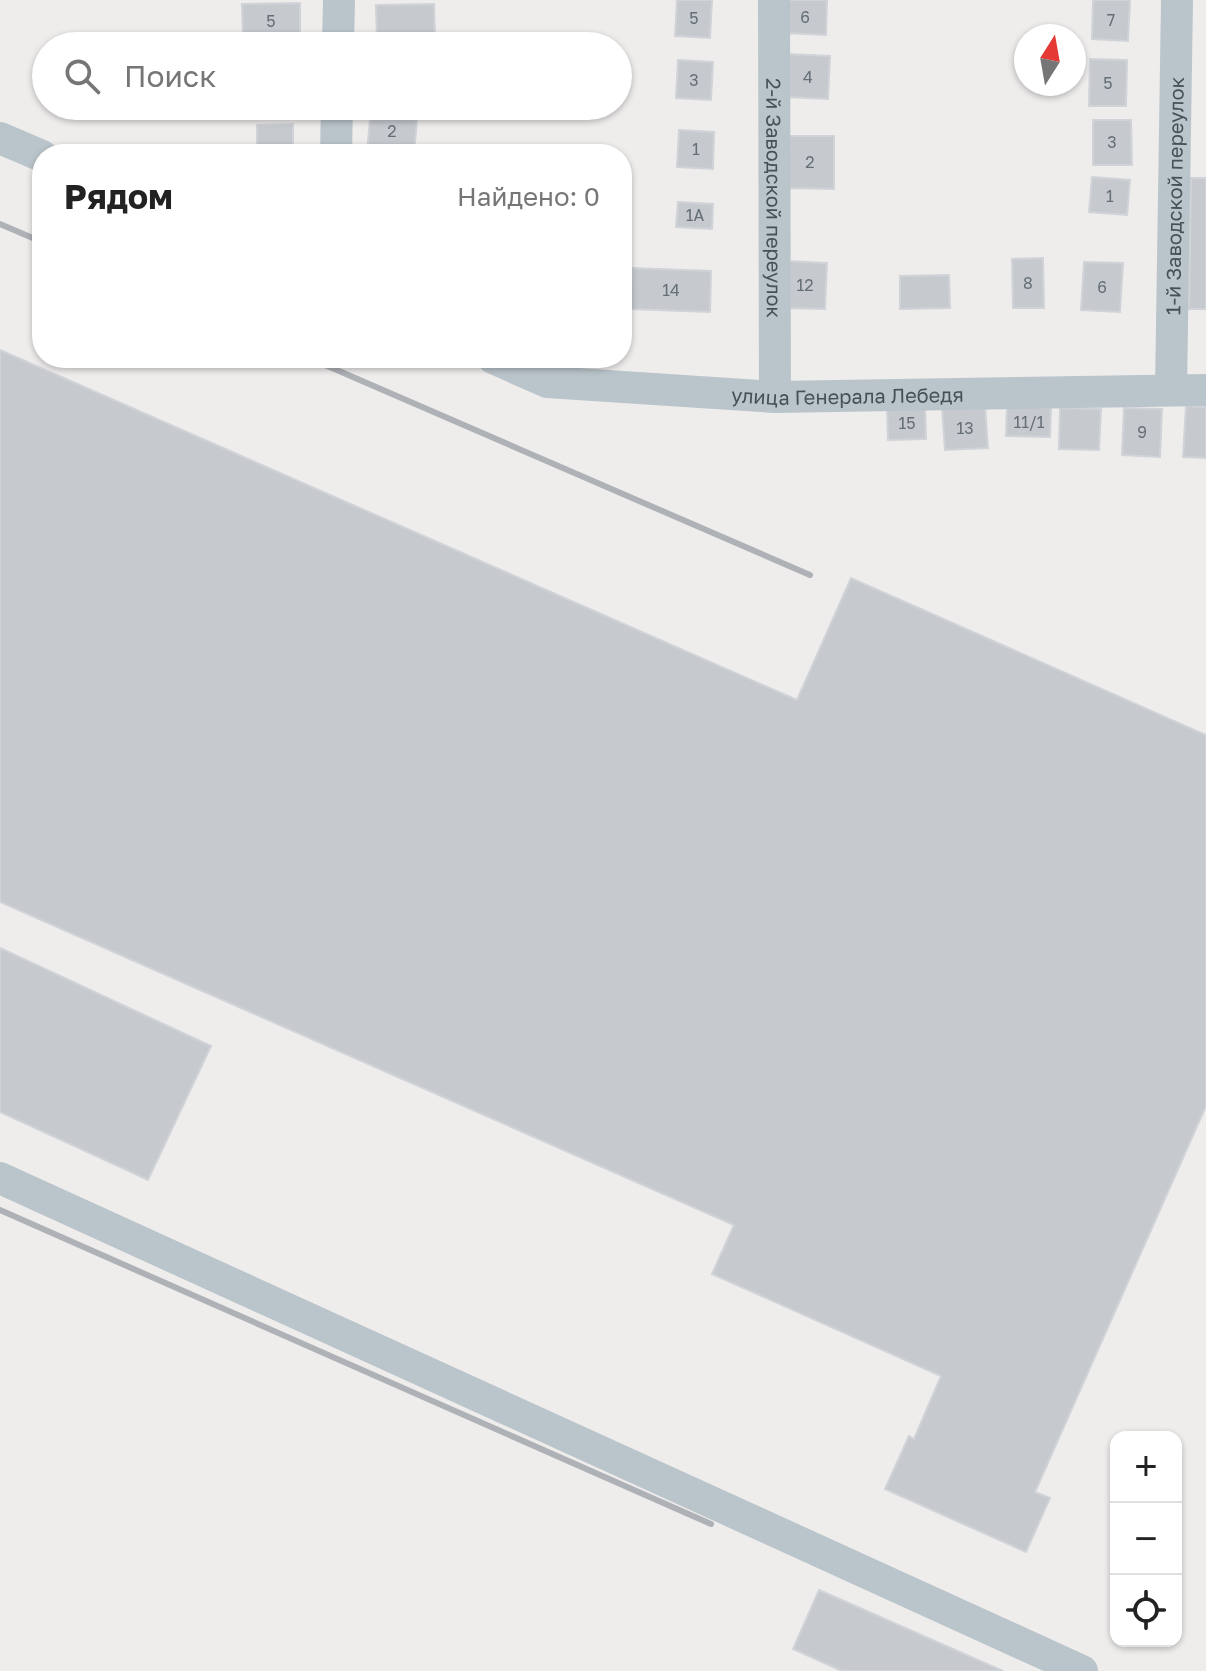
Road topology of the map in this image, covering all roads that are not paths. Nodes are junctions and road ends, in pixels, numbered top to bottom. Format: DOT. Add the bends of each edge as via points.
graph roads {
  1 [pos="339,0"];
  2 [pos="774,0"];
  3 [pos="1177,0"];
  4 [pos="338,32"];
  5 [pos="337,120"];
  6 [pos="0,138"];
  7 [pos="336,144"];
  8 [pos="32,152"];
  9 [pos="516,368"];
  10 [pos="1171,390"];
  11 [pos="1206,390"];
  12 [pos="775,397"];
  13 [pos="0,1178"];
  14 [pos="1082,1671"];
  1 -- 4 [label="street"];
  2 -- 12 [label="street, 2-й Заводской переулок"];
  3 -- 10 [label="street, 1-й Заводской переулок"];
  5 -- 7 [label="street"];
  6 -- 8 [label="street"];
  9 -- 12 [label="street, улица Генерала Лебедя" via="547,382"];
  10 -- 11 [label="street, улица Генерала Лебедя"];
  10 -- 12 [label="street, улица Генерала Лебедя"];
  13 -- 14 [label="street"];
}
